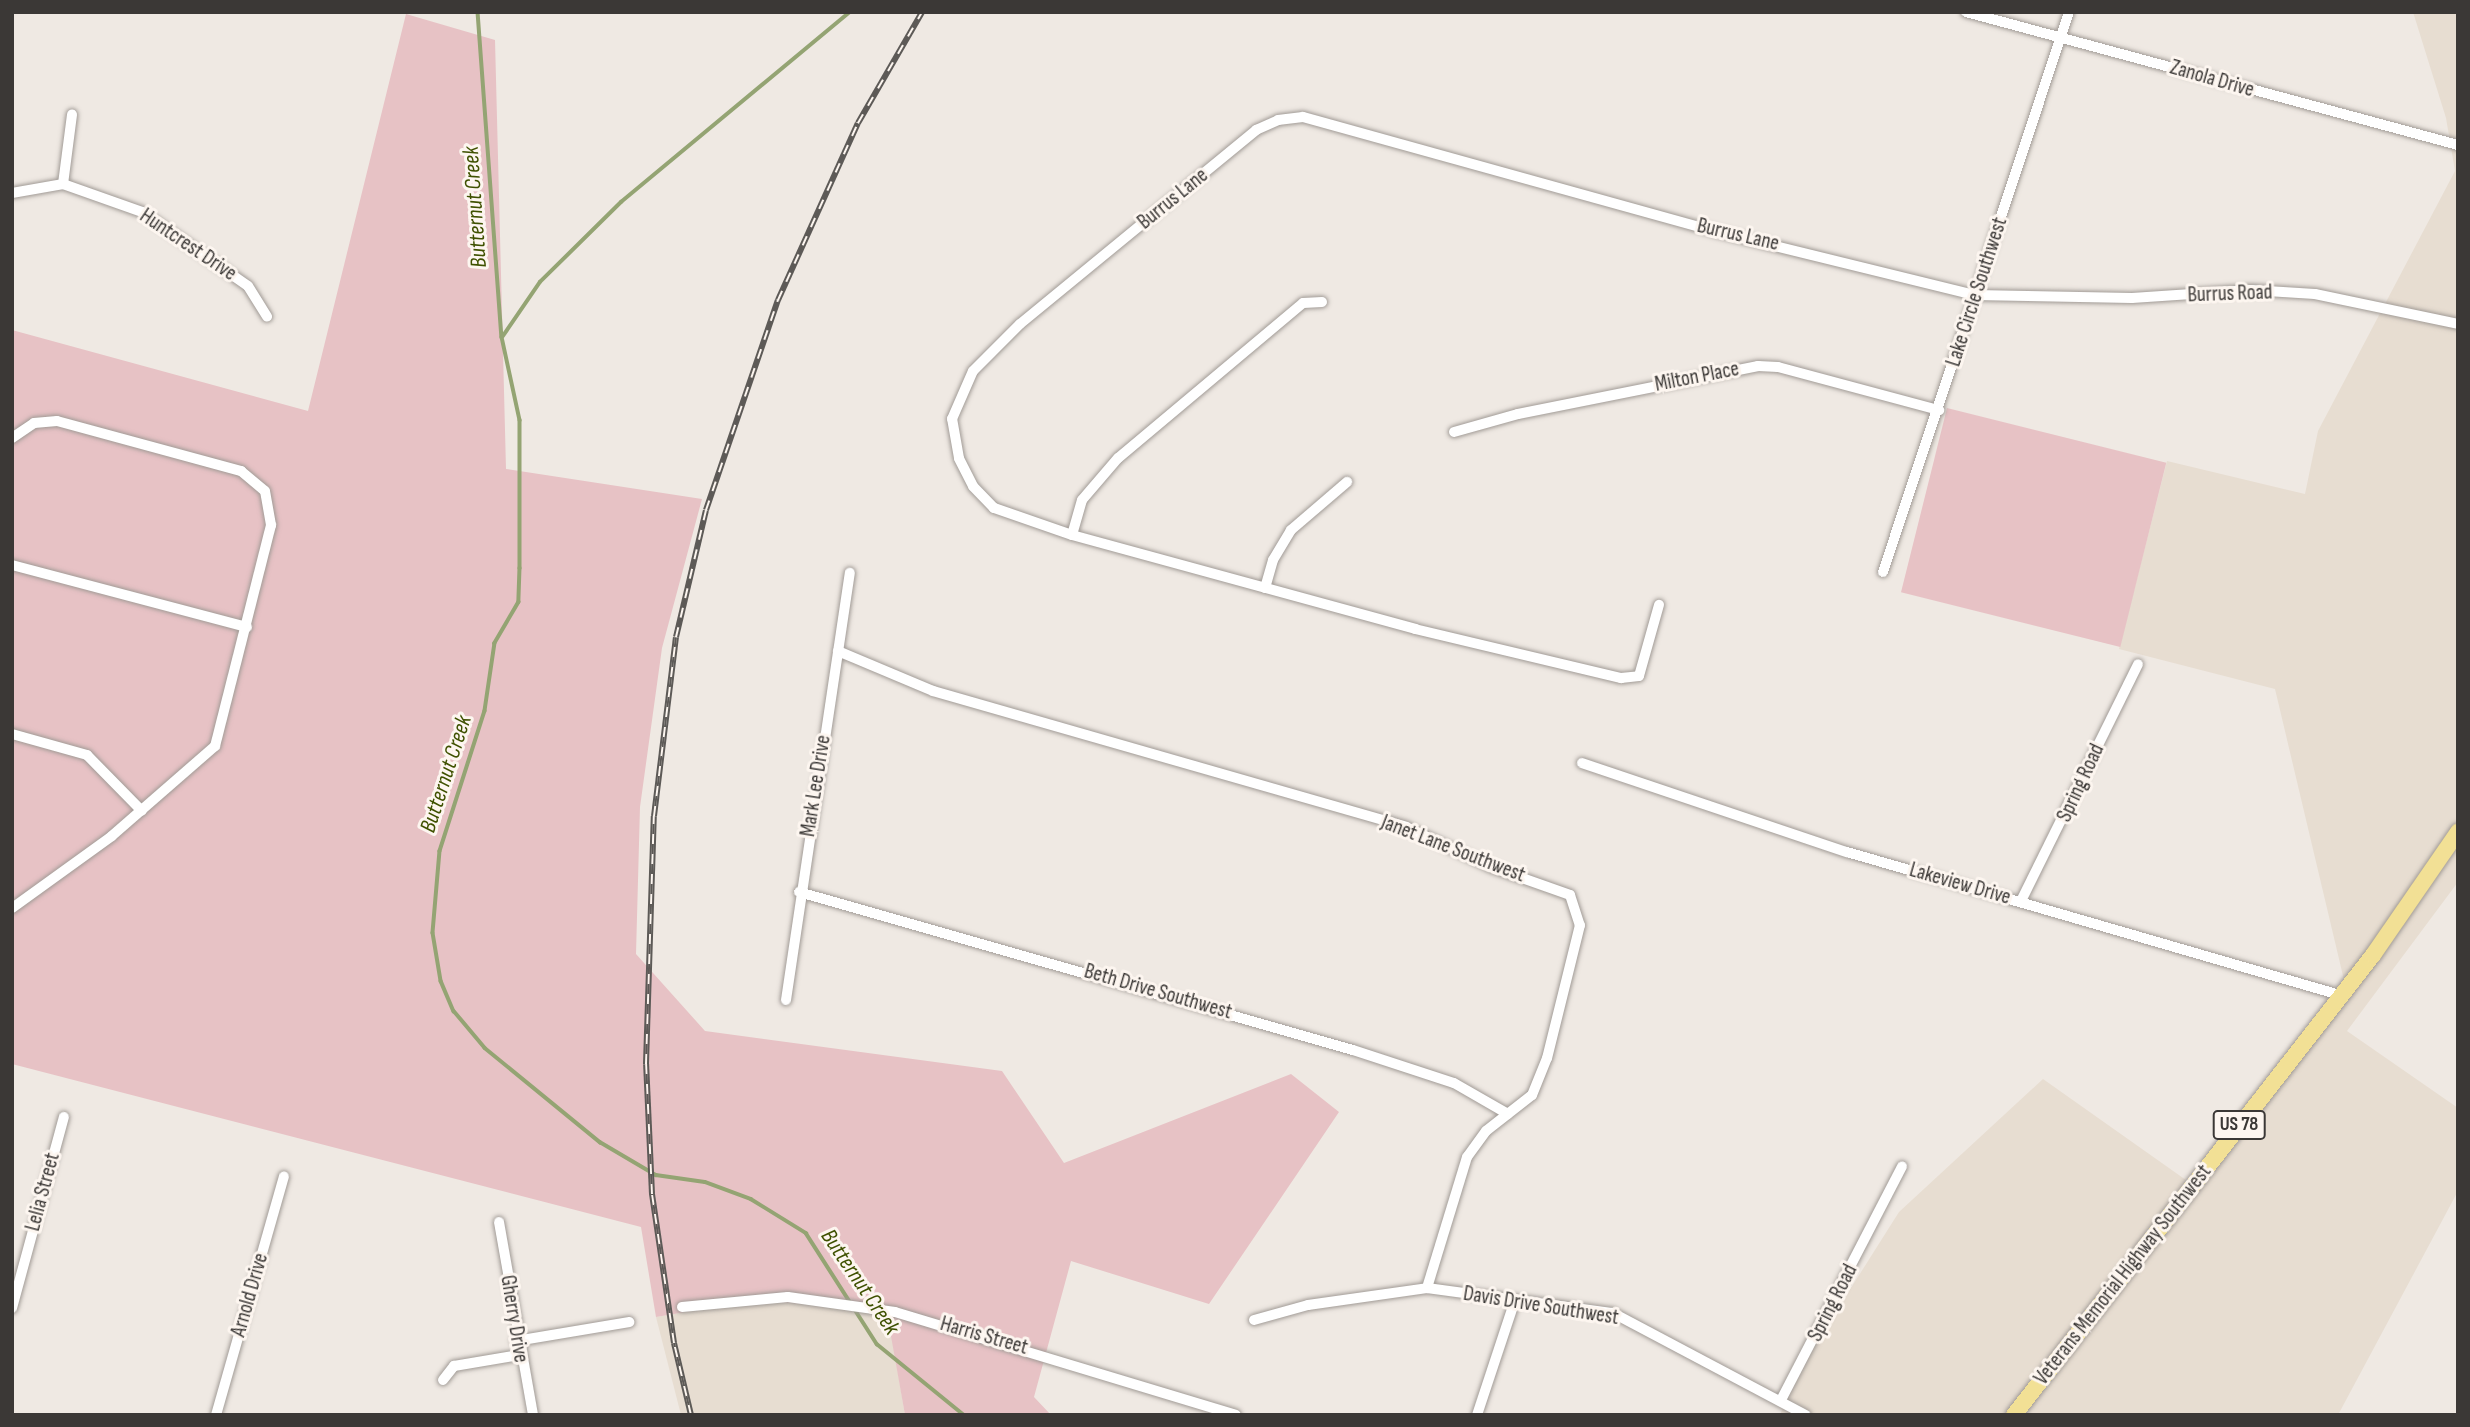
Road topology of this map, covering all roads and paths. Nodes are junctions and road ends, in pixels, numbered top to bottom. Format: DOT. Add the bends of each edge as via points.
graph roads {
  1 [pos="1966,12"];
  2 [pos="2069,12"];
  3 [pos="2062,38"];
  4 [pos="72,115"];
  5 [pos="2458,145"];
  6 [pos="63,184"];
  7 [pos="12,193"];
  8 [pos="1975,295"];
  9 [pos="2000,296"];
  10 [pos="1322,302"];
  11 [pos="267,317"];
  12 [pos="2458,324"];
  13 [pos="1939,410"];
  14 [pos="1454,432"];
  15 [pos="12,438"];
  16 [pos="1348,482"];
  17 [pos="1072,535"];
  18 [pos="12,565"];
  19 [pos="1884,572"];
  20 [pos="850,573"];
  21 [pos="1265,588"];
  22 [pos="1659,605"];
  23 [pos="247,627"];
  24 [pos="838,650"];
  25 [pos="2138,664"];
  26 [pos="12,734"];
  27 [pos="1583,763"];
  28 [pos="142,811"];
  29 [pos="2458,832"];
  30 [pos="799,892"];
  31 [pos="2021,901"];
  32 [pos="12,908"];
  33 [pos="2340,995"];
  34 [pos="786,1000"];
  35 [pos="1508,1114"];
  36 [pos="64,1117"];
  37 [pos="1902,1167"];
  38 [pos="284,1176"];
  39 [pos="499,1222"];
  40 [pos="1427,1288"];
  41 [pos="1515,1300"];
  42 [pos="682,1307"];
  43 [pos="12,1308"];
  44 [pos="1254,1320"];
  45 [pos="629,1322"];
  46 [pos="516,1341"];
  47 [pos="519,1354"];
  48 [pos="443,1380"];
  49 [pos="1781,1400"];
  50 [pos="216,1415"];
  51 [pos="533,1415"];
  52 [pos="1236,1415"];
  53 [pos="1477,1415"];
  54 [pos="1807,1415"];
  55 [pos="2014,1415"];
  1 -- 3 [label="street, Zanola Drive"];
  2 -- 3 [label="street, Lake Circle Southwest"];
  3 -- 5 [label="street, Zanola Drive"];
  3 -- 8 [label="street, Lake Circle Southwest"];
  4 -- 6 [label="street"];
  6 -- 7 [label="street, Huntcrest Drive"];
  6 -- 11 [label="street, Huntcrest Drive" via="142,212 248,286"];
  8 -- 9 [label="street, Burrus Lane"];
  8 -- 13 [label="street, Lake Circle Southwest"];
  8 -- 17 [label="street, Burrus Lane" via="1714,231 1332,122 1278,120 1256,130 1020,324 973,371 958,399 952,419 956,445 973,486 994,508"];
  9 -- 12 [label="street, Burrus Road" via="2132,298 2251,289 2315,294"];
  10 -- 17 [label="street" via="1303,303 1118,457 1082,500"];
  13 -- 14 [label="street, Milton Place" via="1778,367 1758,366 1518,414"];
  13 -- 19 [label="street, Lake Circle Southwest"];
  15 -- 23 [label="street" via="34,423 57,422 229,467 256,480 270,500 271,525"];
  16 -- 21 [label="street" via="1290,530 1272,561"];
  17 -- 21 [label="street, Burrus Lane"];
  18 -- 23 [label="street"];
  20 -- 24 [label="street, Mark Lee Drive"];
  21 -- 22 [label="street, Burrus Lane" via="1621,678 1639,676"];
  23 -- 28 [label="street" via="215,746"];
  24 -- 30 [label="street, Mark Lee Drive"];
  24 -- 35 [label="street, Janet Lane Southwest" via="933,691 1406,827 1491,867 1559,887 1578,908 1580,925 1547,1058 1532,1095"];
  25 -- 31 [label="street, Spring Road"];
  26 -- 28 [label="street" via="86,755"];
  27 -- 31 [label="street, Lakeview Drive" via="1847,852"];
  28 -- 32 [label="street"];
  29 -- 33 [label="main road, Veterans Memorial Highway Southwest / US 78"];
  30 -- 34 [label="street, Mark Lee Drive"];
  30 -- 35 [label="street, Beth Drive Southwest" via="1353,1050 1454,1083"];
  31 -- 33 [label="street, Lakeview Drive"];
  33 -- 55 [label="main road, Veterans Memorial Highway Southwest / US 78"];
  35 -- 40 [label="street, Janet Lane Southwest" via="1467,1157"];
  36 -- 43 [label="street, Lelia Street"];
  37 -- 49 [label="street, Spring Road"];
  38 -- 50 [label="street, Arnold Drive"];
  39 -- 46 [label="street, Gherry Drive"];
  40 -- 41 [label="street, Davis Drive Southwest"];
  40 -- 44 [label="street, Davis Drive Southwest" via="1308,1305"];
  41 -- 49 [label="street, Davis Drive Southwest" via="1613,1313"];
  41 -- 53 [label="street"];
  42 -- 52 [label="street, Harris Street" via="788,1297 895,1311"];
  45 -- 46 [label="street"];
  46 -- 47 [label="street, Gherry Drive"];
  47 -- 48 [label="street" via="454,1366"];
  47 -- 51 [label="street, Gherry Drive"];
  49 -- 54 [label="street, Davis Drive Southwest"];
}
